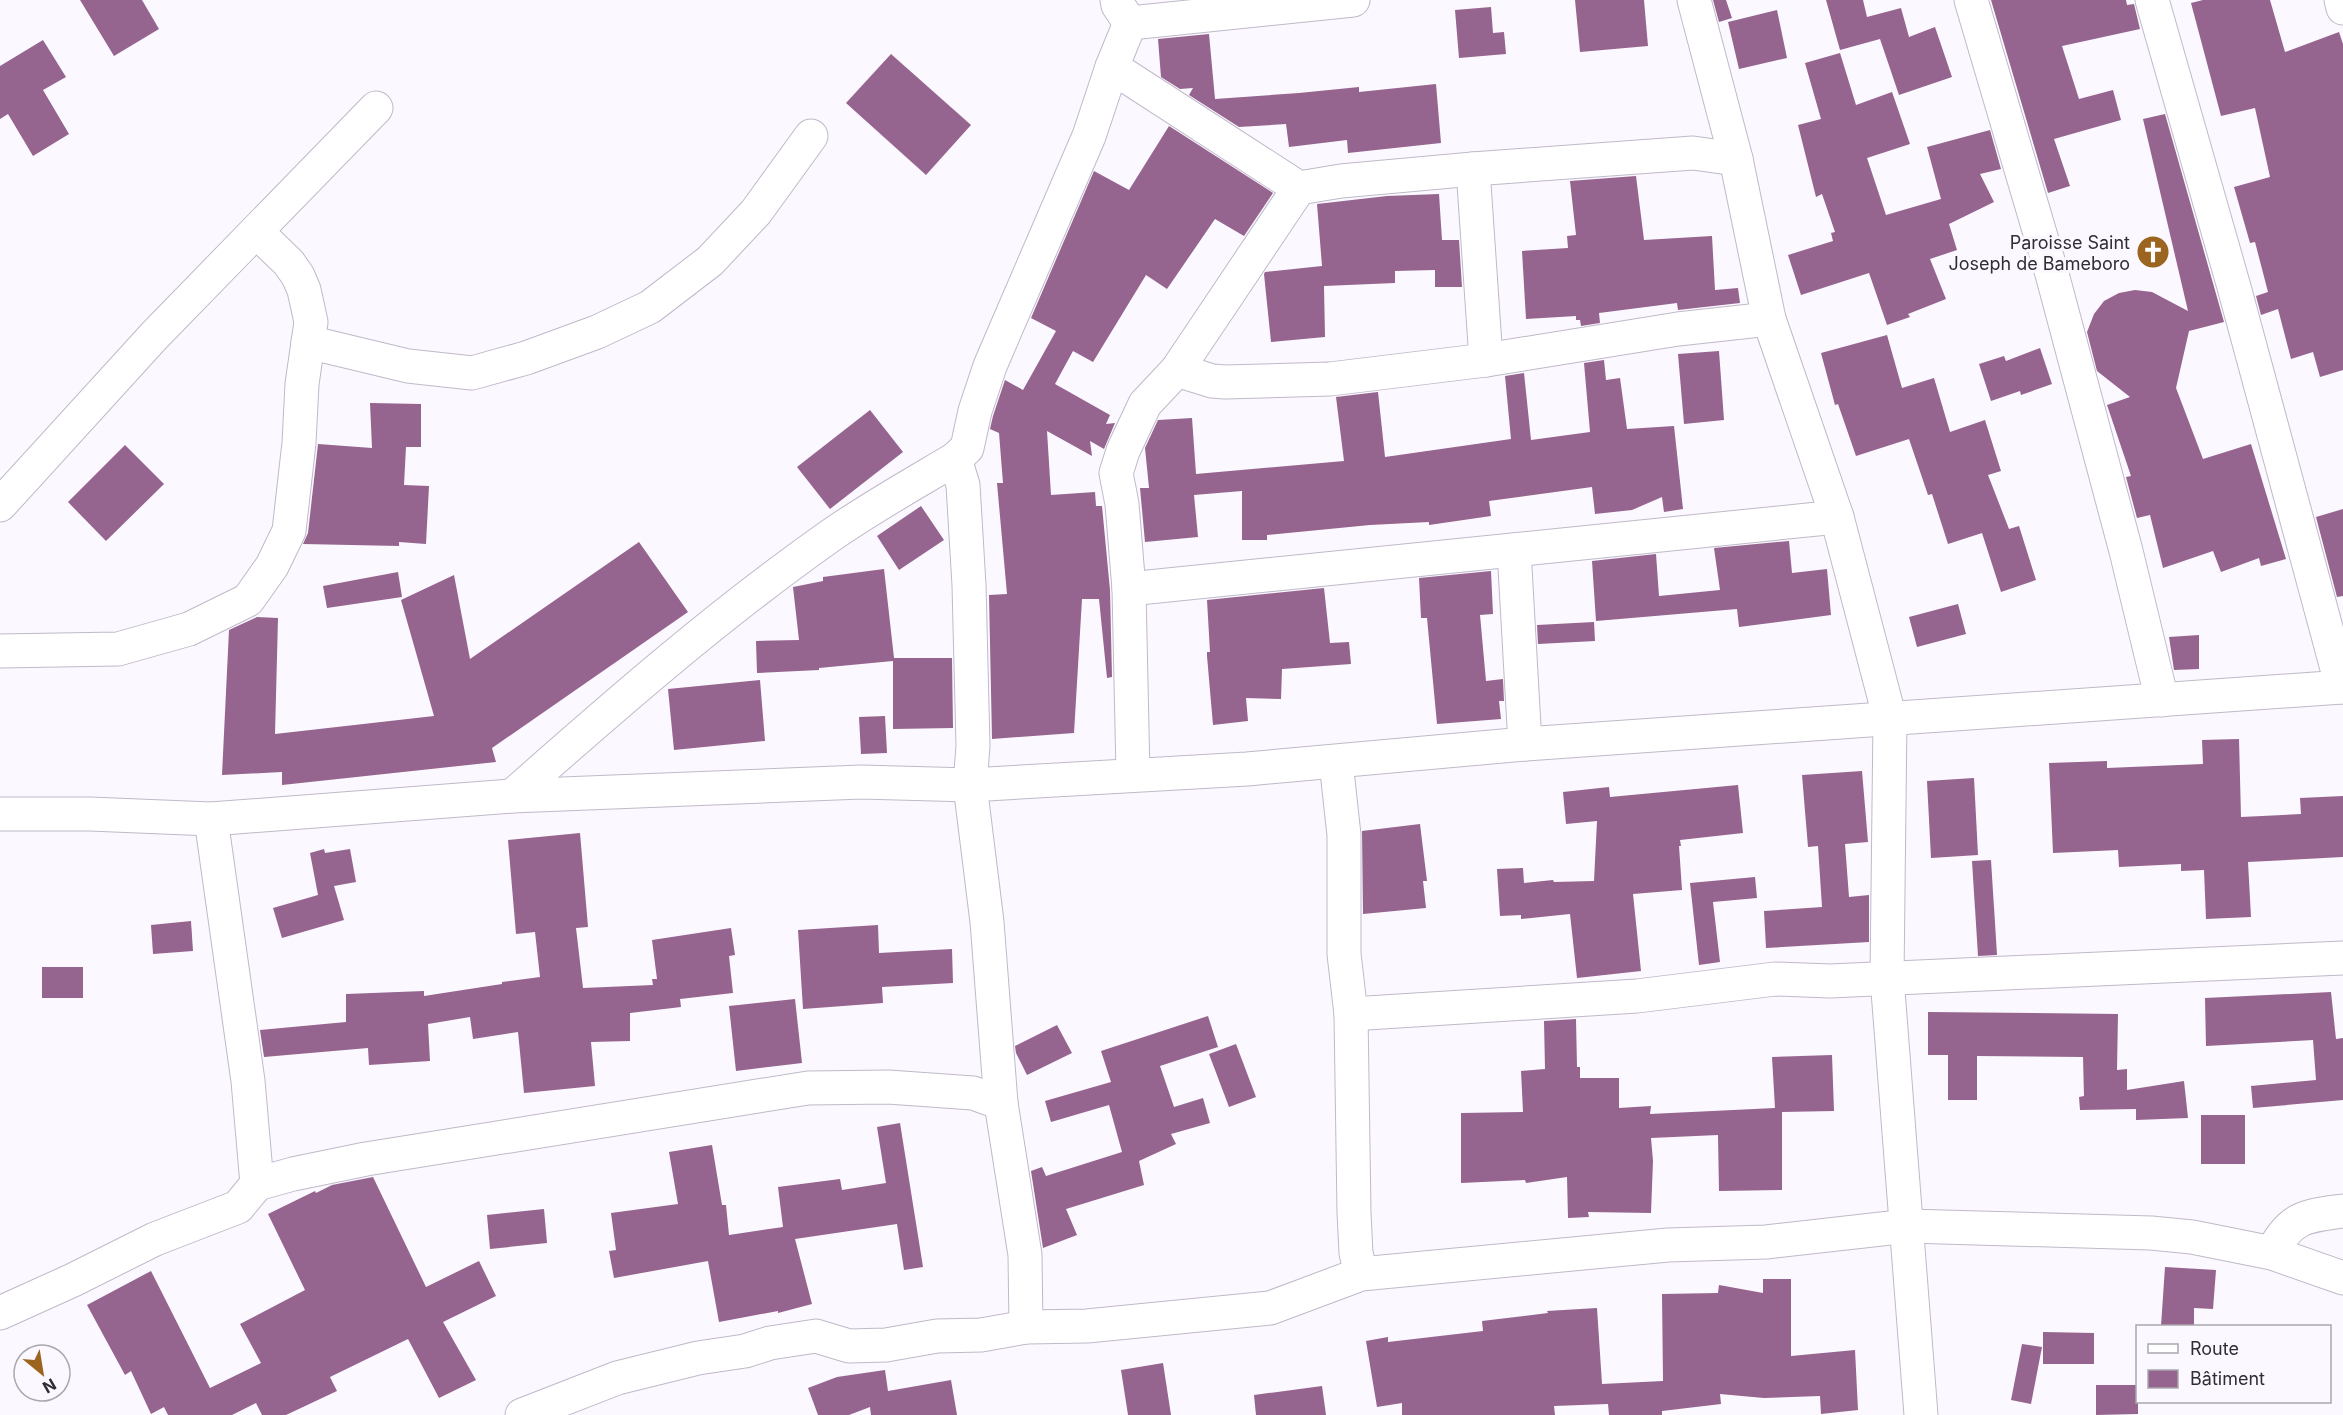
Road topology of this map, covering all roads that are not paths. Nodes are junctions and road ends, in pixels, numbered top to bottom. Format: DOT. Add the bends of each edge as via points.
graph roads {
  1 [pos="1353,0"];
  2 [pos="1694,0"];
  3 [pos="1971,0"];
  4 [pos="2152,0"];
  5 [pos="2341,0"];
  6 [pos="2343,8"];
  7 [pos="1124,11"];
  8 [pos="1112,67"];
  9 [pos="376,108"];
  10 [pos="811,136"];
  11 [pos="1736,159"];
  12 [pos="1473,169"];
  13 [pos="1299,188"];
  14 [pos="256,232"];
  15 [pos="1769,319"];
  16 [pos="308,342"];
  17 [pos="1486,360"];
  18 [pos="1177,370"];
  19 [pos="955,459"];
  20 [pos="0,504"];
  21 [pos="1837,517"];
  22 [pos="1514,550"];
  23 [pos="1129,589"];
  24 [pos="0,651"];
  25 [pos="2342,687"];
  26 [pos="2162,700"];
  27 [pos="1890,718"];
  28 [pos="1524,744"];
  29 [pos="1336,762"];
  30 [pos="1133,774"];
  31 [pos="970,784"];
  32 [pos="512,796"];
  33 [pos="0,814"];
  34 [pos="211,819"];
  35 [pos="2343,958"];
  36 [pos="1887,978"];
  37 [pos="1350,1014"];
  38 [pos="1001,1103"];
  39 [pos="257,1184"];
  40 [pos="2343,1211"];
  41 [pos="1908,1226"];
  42 [pos="2272,1253"];
  43 [pos="1361,1274"];
  44 [pos="2343,1278"];
  45 [pos="0,1313"];
  46 [pos="1026,1328"];
  47 [pos="522,1415"];
  48 [pos="1921,1415"];
  1 -- 7 [label="street"];
  2 -- 11 [label="street"];
  3 -- 26 [label="street" via="2052,274"];
  4 -- 25 [label="street"];
  5 -- 6 [label="street"];
  7 -- 8 [label="street"];
  8 -- 13 [label="street"];
  8 -- 19 [label="street" via="1089,136 990,366 967,448"];
  9 -- 14 [label="street"];
  10 -- 16 [label="street" via="756,212 710,261 650,307 597,332 472,373 408,366"];
  11 -- 12 [label="street" via="1693,153"];
  11 -- 15 [label="street"];
  12 -- 13 [label="street"];
  12 -- 17 [label="street"];
  13 -- 18 [label="street"];
  14 -- 16 [label="street" via="288,263 304,290 311,322"];
  14 -- 20 [label="street"];
  15 -- 17 [label="street" via="1678,329"];
  15 -- 21 [label="street"];
  16 -- 24 [label="street" via="290,531 248,600 189,629 117,649"];
  17 -- 18 [label="street" via="1318,379 1218,382"];
  18 -- 23 [label="street" via="1145,404 1116,473"];
  19 -- 31 [label="street" via="963,485 969,585 973,746"];
  19 -- 32 [label="street" via="832,535 740,602 641,682"];
  21 -- 22 [label="street"];
  21 -- 27 [label="street"];
  22 -- 23 [label="street"];
  22 -- 28 [label="street"];
  23 -- 30 [label="street"];
  25 -- 26 [label="street"];
  26 -- 27 [label="street"];
  27 -- 28 [label="street"];
  27 -- 36 [label="street"];
  28 -- 29 [label="street"];
  29 -- 30 [label="street"];
  29 -- 37 [label="street" via="1344,835 1344,954"];
  30 -- 31 [label="street"];
  31 -- 32 [label="street" via="861,782"];
  31 -- 38 [label="street" via="987,922"];
  32 -- 34 [label="street"];
  33 -- 34 [label="street"];
  34 -- 39 [label="street" via="248,1081"];
  35 -- 36 [label="street"];
  36 -- 37 [label="street" via="1775,979 1637,996"];
  36 -- 41 [label="street"];
  37 -- 43 [label="street" via="1354,1213"];
  38 -- 39 [label="street" via="973,1093 808,1088 366,1159"];
  38 -- 46 [label="street" via="1025,1256"];
  39 -- 45 [label="street" via="238,1207 155,1239"];
  40 -- 42 [label="street" via="2314,1215 2292,1224"];
  41 -- 42 [label="street" via="2151,1233"];
  41 -- 43 [label="street" via="1767,1242 1668,1245"];
  41 -- 48 [label="street"];
  42 -- 44 [label="street"];
  43 -- 46 [label="street" via="1270,1308"];
  46 -- 47 [label="street" via="886,1345 849,1346 816,1336 770,1343 617,1378"];
}
